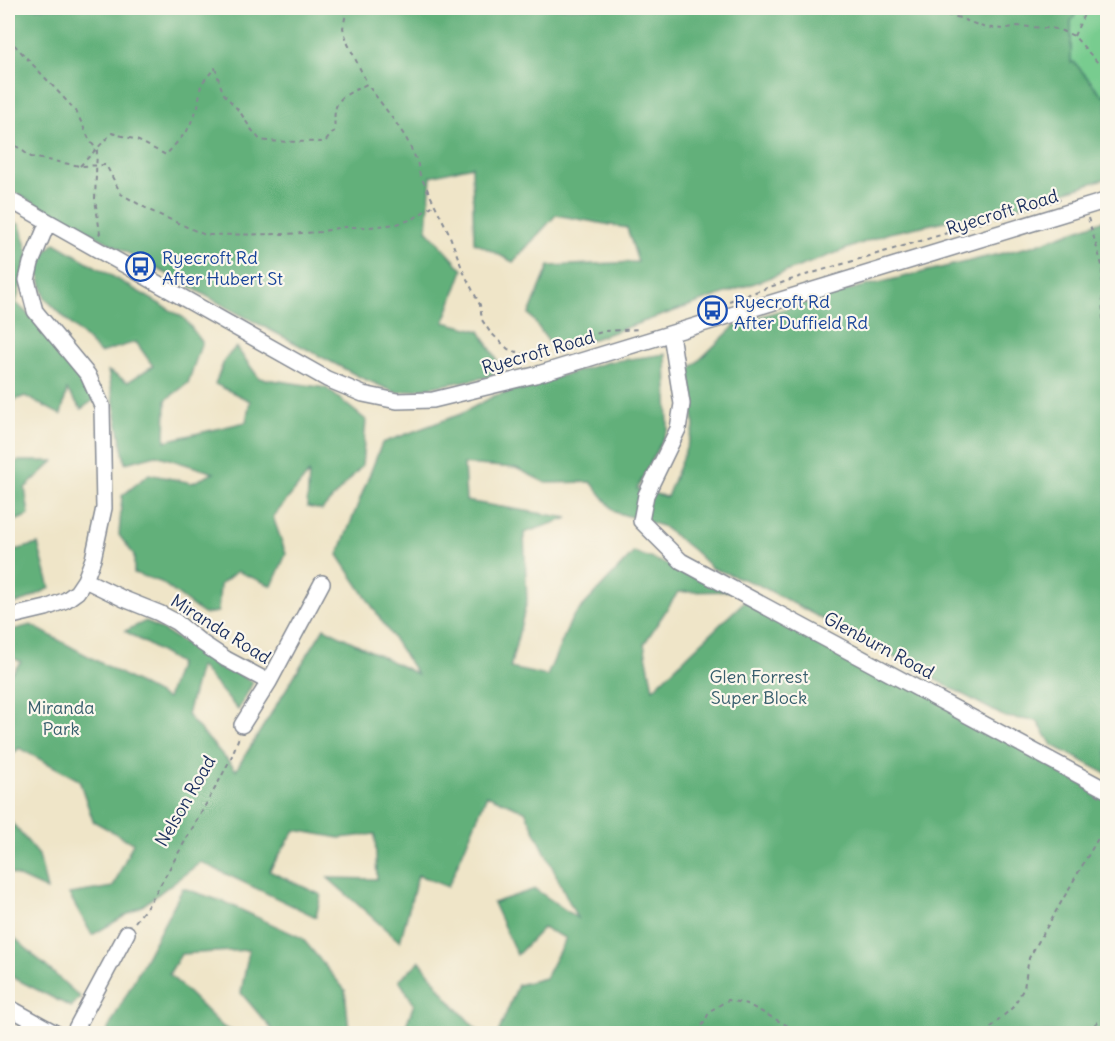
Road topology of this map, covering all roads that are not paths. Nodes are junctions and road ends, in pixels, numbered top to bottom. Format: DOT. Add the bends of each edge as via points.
graph roads {
  1 [pos="8,199"];
  2 [pos="1107,200"];
  3 [pos="48,222"];
  4 [pos="671,334"];
  5 [pos="86,580"];
  6 [pos="322,584"];
  7 [pos="8,617"];
  8 [pos="269,682"];
  9 [pos="242,725"];
  10 [pos="1107,791"];
  11 [pos="127,933"];
  12 [pos="8,1007"];
  13 [pos="57,1034"];
  14 [pos="73,1034"];
  1 -- 3 [label="street, Ryecroft Road"];
  2 -- 4 [label="street, Ryecroft Road"];
  3 -- 4 [label="street, Ryecroft Road" via="327,379 363,394 396,401 433,400 524,378"];
  3 -- 5 [label="street" via="27,280 35,311 88,375 102,405 104,508"];
  4 -- 10 [label="street, Glenburn Road" via="682,404 678,429 646,495 641,521 681,561"];
  5 -- 7 [label="street" via="66,600"];
  5 -- 8 [label="street, Miranda Road" via="176,622 226,659"];
  6 -- 8 [label="street"];
  8 -- 9 [label="street"];
  11 -- 14 [label="street"];
  12 -- 13 [label="street"];
}
